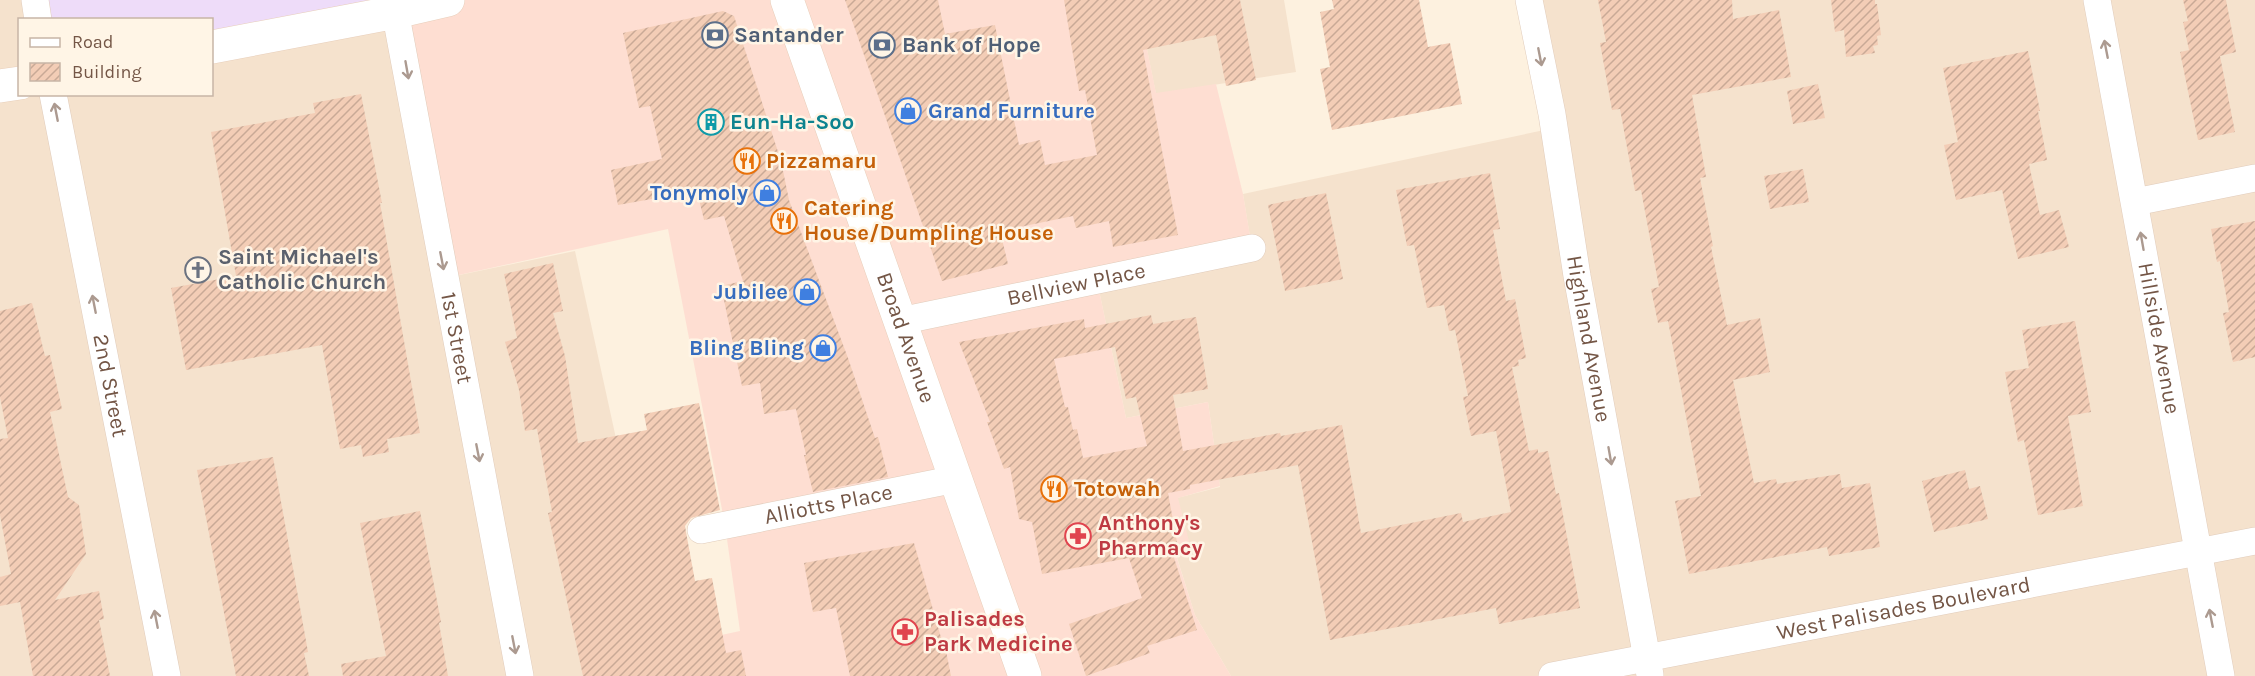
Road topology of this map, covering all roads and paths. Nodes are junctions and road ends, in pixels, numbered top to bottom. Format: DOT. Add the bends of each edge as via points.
graph roads {
  1 [pos="35,0"];
  2 [pos="448,0"];
  3 [pos="787,0"];
  4 [pos="1529,0"];
  5 [pos="2097,0"];
  6 [pos="394,6"];
  7 [pos="38,18"];
  8 [pos="213,47"];
  9 [pos="18,83"];
  10 [pos="0,86"];
  11 [pos="53,96"];
  12 [pos="2255,178"];
  13 [pos="2134,202"];
  14 [pos="1252,248"];
  15 [pos="900,321"];
  16 [pos="956,479"];
  17 [pos="701,530"];
  18 [pos="2255,542"];
  19 [pos="2198,552"];
  20 [pos="1649,667"];
  21 [pos="167,676"];
  22 [pos="520,676"];
  23 [pos="1026,676"];
  24 [pos="1552,676"];
  25 [pos="2222,676"];
  1 -- 7 [label="street"];
  2 -- 6 [label="main road"];
  3 -- 15 [label="main road, Broad Avenue"];
  4 -- 20 [label="street, Highland Avenue, one-way"];
  13 -- 5 [label="street, Hillside Avenue, one-way"];
  6 -- 8 [label="main road"];
  6 -- 22 [label="street, 1st Street, one-way"];
  9 -- 10 [label="main road"];
  21 -- 11 [label="street, 2nd Street, one-way"];
  12 -- 13 [label="street"];
  19 -- 13 [label="street, Hillside Avenue, one-way"];
  14 -- 15 [label="street, Bellview Place"];
  15 -- 16 [label="main road, Broad Avenue"];
  16 -- 17 [label="street, Alliotts Place"];
  16 -- 23 [label="main road, Broad Avenue"];
  18 -- 19 [label="street, West Palisades Boulevard"];
  19 -- 20 [label="street, West Palisades Boulevard"];
  25 -- 19 [label="street, Hillside Avenue, one-way"];
  20 -- 24 [label="street, West Palisades Boulevard"];
}
